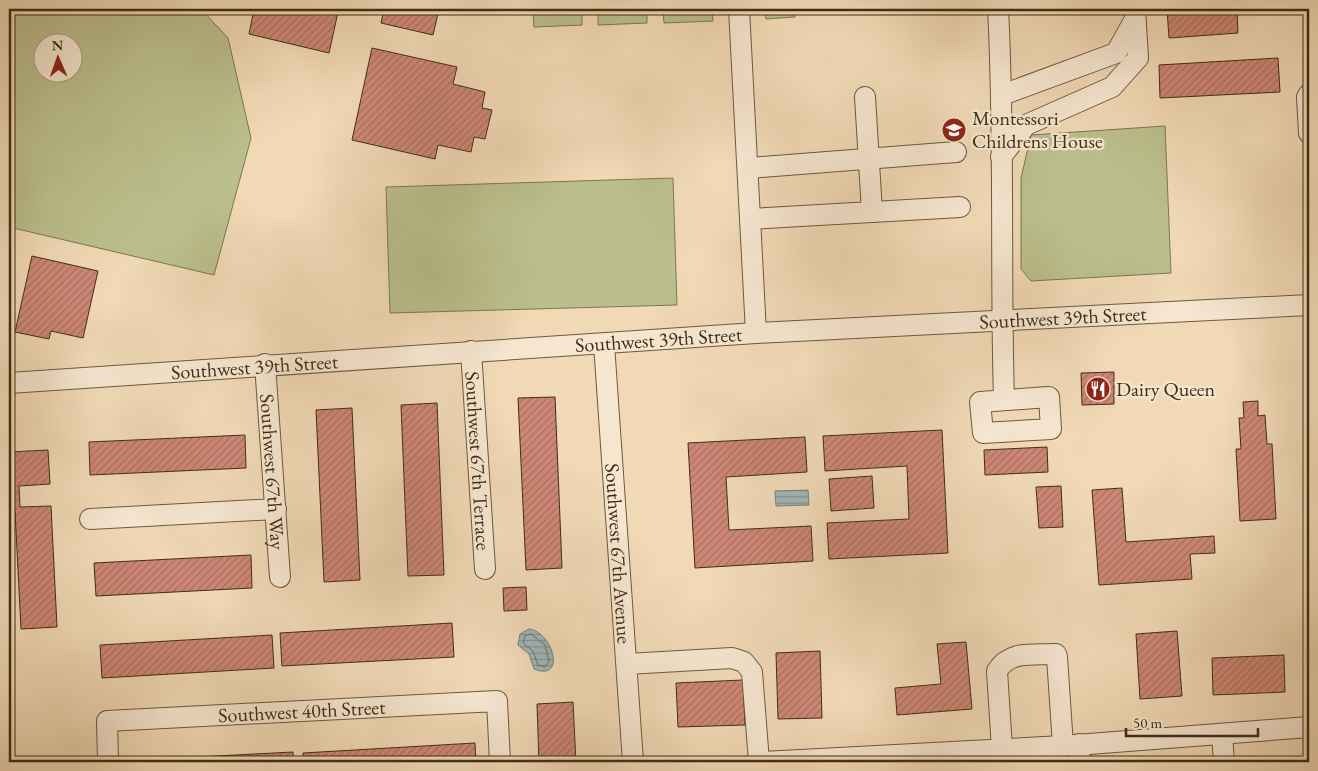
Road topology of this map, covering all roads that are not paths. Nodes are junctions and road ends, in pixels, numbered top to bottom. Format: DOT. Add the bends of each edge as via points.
graph roads {
  1 [pos="739,9"];
  2 [pos="998,9"];
  3 [pos="1135,13"];
  4 [pos="1002,94"];
  5 [pos="1309,94"];
  6 [pos="865,97"];
  7 [pos="1309,132"];
  8 [pos="956,152"];
  9 [pos="1001,157"];
  10 [pos="869,159"];
  11 [pos="749,168"];
  12 [pos="960,207"];
  13 [pos="872,212"];
  14 [pos="750,219"];
  15 [pos="1309,305"];
  16 [pos="1002,320"];
  17 [pos="756,334"];
  18 [pos="604,344"];
  19 [pos="471,351"];
  20 [pos="265,364"];
  21 [pos="9,383"];
  22 [pos="1004,400"];
  23 [pos="276,509"];
  24 [pos="90,520"];
  25 [pos="485,569"];
  26 [pos="280,577"];
  27 [pos="627,664"];
  28 [pos="1309,727"];
  29 [pos="1222,734"];
  30 [pos="1002,749"];
  31 [pos="1074,751"];
  32 [pos="887,759"];
  33 [pos="108,762"];
  34 [pos="500,762"];
  35 [pos="633,762"];
  36 [pos="760,762"];
  37 [pos="1224,762"];
  1 -- 11 [label="street"];
  2 -- 4 [label="street"];
  3 -- 4 [label="street" via="1116,53"];
  3 -- 9 [label="street" via="1138,58 1112,88 1026,125"];
  4 -- 9 [label="street"];
  5 -- 7 [label="street"];
  6 -- 10 [label="street"];
  8 -- 10 [label="street"];
  9 -- 16 [label="street"];
  10 -- 11 [label="street"];
  10 -- 13 [label="street"];
  11 -- 14 [label="street"];
  12 -- 13 [label="street"];
  13 -- 14 [label="street"];
  14 -- 17 [label="street"];
  15 -- 16 [label="street, Southwest 39th Street"];
  16 -- 17 [label="street, Southwest 39th Street"];
  16 -- 22 [label="street"];
  17 -- 18 [label="street, Southwest 39th Street"];
  18 -- 19 [label="street, Southwest 39th Street"];
  18 -- 27 [label="street, Southwest 67th Avenue"];
  19 -- 20 [label="street, Southwest 39th Street"];
  19 -- 25 [label="street, Southwest 67th Terrace"];
  20 -- 21 [label="street, Southwest 39th Street"];
  20 -- 23 [label="street, Southwest 67th Way"];
  23 -- 24 [label="street"];
  23 -- 26 [label="street, Southwest 67th Way"];
  27 -- 35 [label="street, Southwest 67th Avenue"];
  27 -- 36 [label="street" via="732,658 744,662 752,672"];
  28 -- 29 [label="street"];
  29 -- 31 [label="street"];
  29 -- 37 [label="street"];
  30 -- 31 [label="street"];
  30 -- 31 [label="street" via="997,671 1012,656 1056,654"];
  30 -- 32 [label="street"];
  32 -- 36 [label="street"];
  33 -- 34 [label="street, Southwest 40th Street" via="107,721 497,701"];
}
